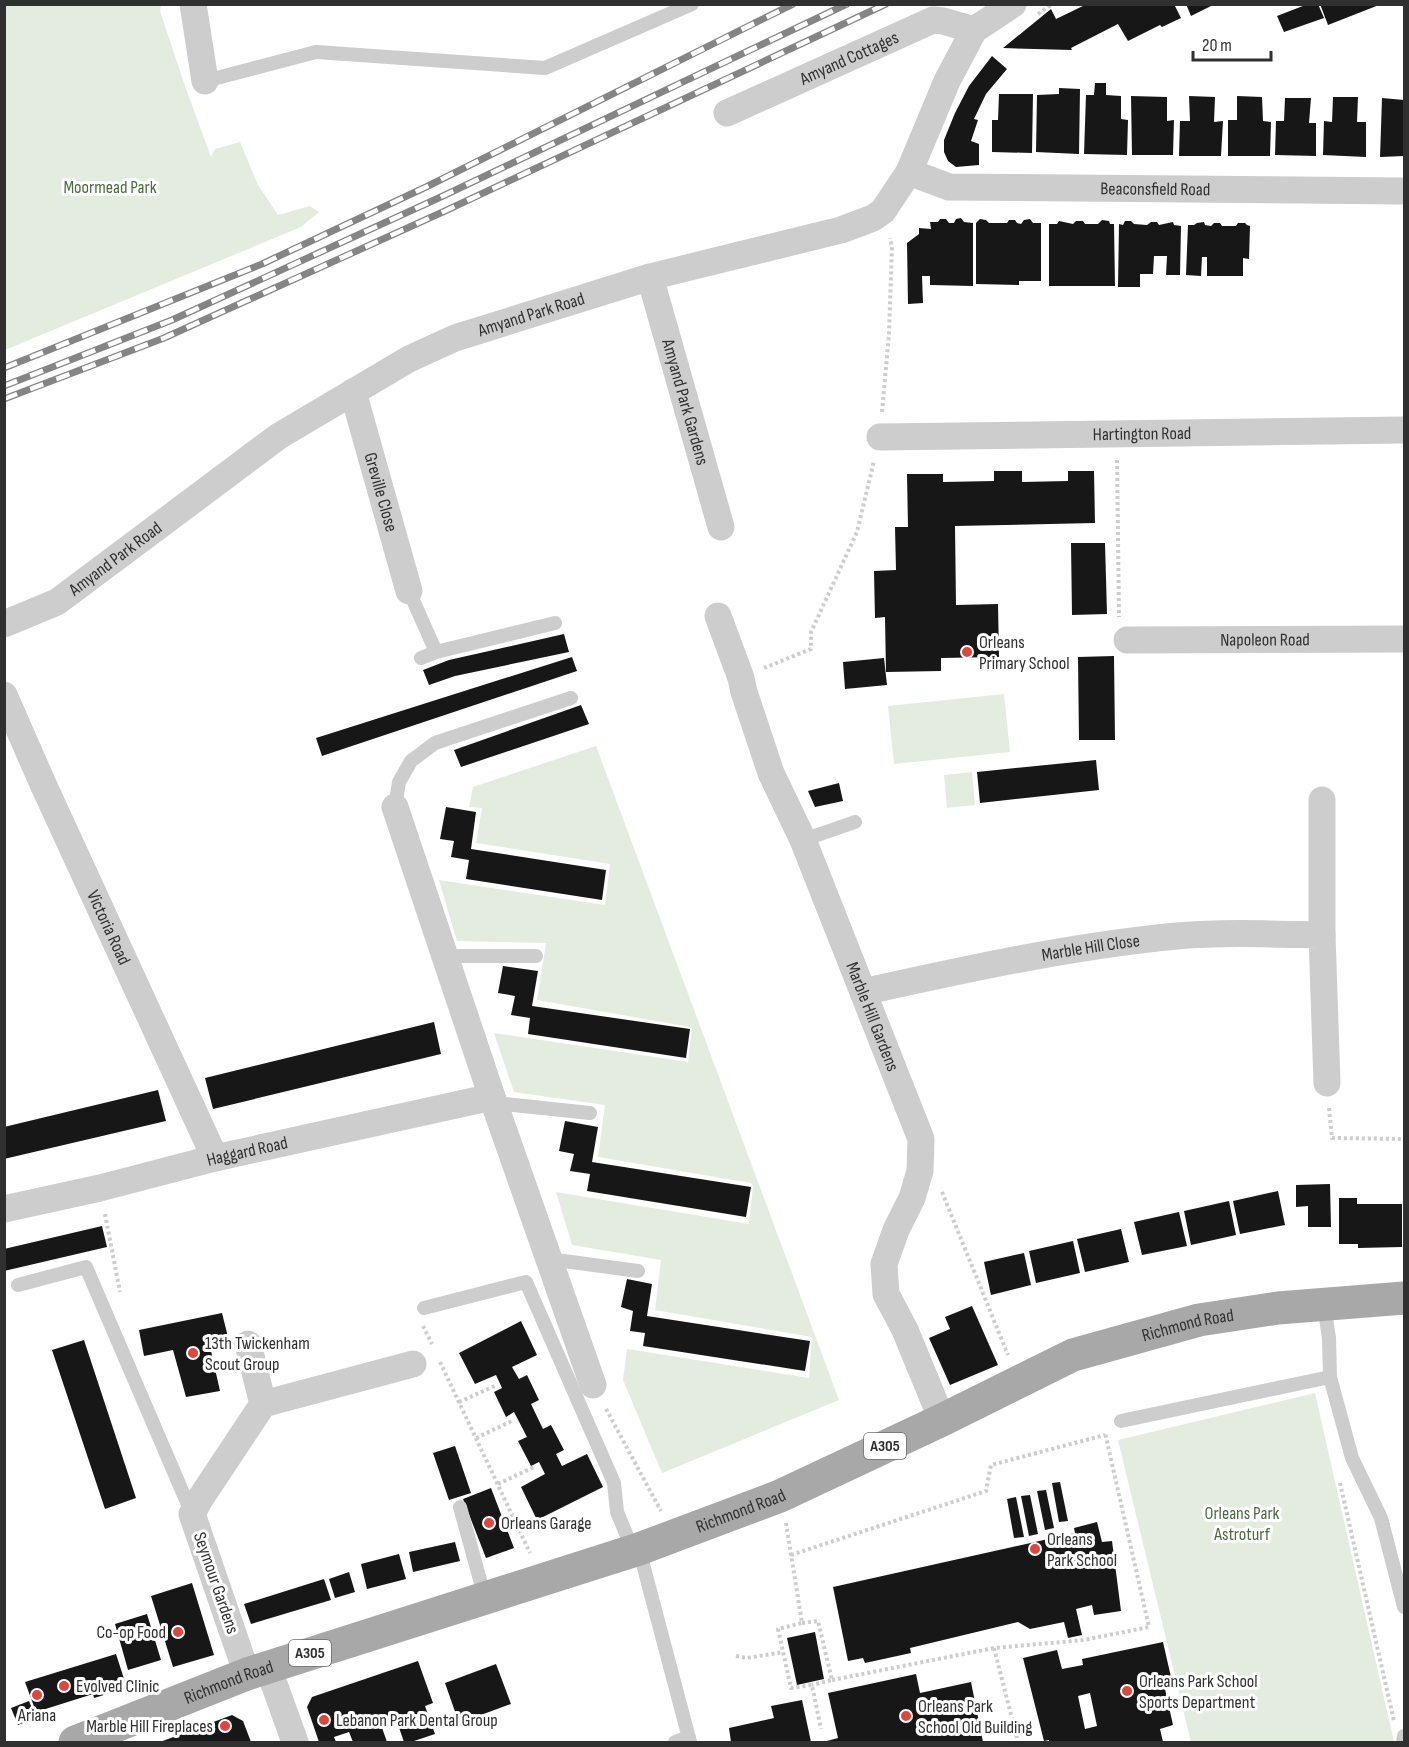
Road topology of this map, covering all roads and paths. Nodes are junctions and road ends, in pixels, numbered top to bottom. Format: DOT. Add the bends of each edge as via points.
graph roads {
  1 [pos="193,4"];
  2 [pos="692,4"];
  3 [pos="1012,4"];
  4 [pos="974,30"];
  5 [pos="205,81"];
  6 [pos="727,113"];
  7 [pos="909,172"];
  8 [pos="1404,191"];
  9 [pos="883,211"];
  10 [pos="650,277"];
  11 [pos="353,393"];
  12 [pos="1404,430"];
  13 [pos="1116,433"];
  14 [pos="880,436"];
  15 [pos="721,527"];
  16 [pos="409,591"];
  17 [pos="718,616"];
  18 [pos="555,623"];
  19 [pos="4,624"];
  20 [pos="1404,639"];
  21 [pos="1126,640"];
  22 [pos="436,652"];
  23 [pos="421,658"];
  24 [pos="741,678"];
  25 [pos="4,695"];
  26 [pos="570,698"];
  27 [pos="1322,800"];
  28 [pos="396,807"];
  29 [pos="855,822"];
  30 [pos="803,840"];
  31 [pos="1322,935"];
  32 [pos="445,956"];
  33 [pos="536,956"];
  34 [pos="863,992"];
  35 [pos="1327,1083"];
  36 [pos="493,1100"];
  37 [pos="590,1113"];
  38 [pos="1404,1139"];
  39 [pos="215,1158"];
  40 [pos="939,1183"];
  41 [pos="4,1209"];
  42 [pos="549,1259"];
  43 [pos="638,1271"];
  44 [pos="18,1285"];
  45 [pos="1404,1298"];
  46 [pos="1324,1305"];
  47 [pos="424,1308"];
  48 [pos="248,1344"];
  49 [pos="428,1357"];
  50 [pos="1330,1377"];
  51 [pos="1019,1382"];
  52 [pos="497,1385"];
  53 [pos="592,1385"];
  54 [pos="459,1402"];
  55 [pos="263,1404"];
  56 [pos="514,1420"];
  57 [pos="942,1420"];
  58 [pos="1121,1421"];
  59 [pos="1105,1435"];
  60 [pos="476,1438"];
  61 [pos="534,1467"];
  62 [pos="1340,1482"];
  63 [pos="498,1484"];
  64 [pos="780,1496"];
  65 [pos="460,1507"];
  66 [pos="192,1514"];
  67 [pos="675,1536"];
  68 [pos="636,1550"];
  69 [pos="791,1555"];
  70 [pos="543,1580"];
  71 [pos="485,1598"];
  72 [pos="1404,1607"];
  73 [pos="802,1623"];
  74 [pos="994,1648"];
  75 [pos="783,1652"];
  76 [pos="736,1656"];
  77 [pos="257,1670"];
  78 [pos="832,1680"];
  79 [pos="812,1685"];
  80 [pos="821,1729"];
  81 [pos="1401,1737"];
  82 [pos="690,1740"];
  83 [pos="75,1743"];
  84 [pos="295,1743"];
  85 [pos="675,1743"];
  86 [pos="1018,1743"];
  1 -- 5 [label="street"];
  2 -- 5 [label="lane" via="545,68 316,52"];
  3 -- 4 [label="street, Amyand Park Road"];
  4 -- 6 [label="street, Amyand Cottages" via="933,20"];
  4 -- 7 [label="street, Amyand Park Road" via="947,81"];
  7 -- 8 [label="street, Beaconsfield Road" via="949,187"];
  7 -- 9 [label="street, Amyand Park Road"];
  9 -- 10 [label="street, Amyand Park Road" via="841,230"];
  9 -- 14 [label="path" via="892,247"];
  10 -- 11 [label="street, Amyand Park Road" via="455,338 409,359"];
  10 -- 15 [label="street, Amyand Park Gardens"];
  11 -- 16 [label="street, Greville Close"];
  11 -- 19 [label="street, Amyand Park Road" via="279,436 57,602"];
  12 -- 13 [label="street, Hartington Road"];
  13 -- 14 [label="street, Hartington Road"];
  13 -- 21 [label="path" via="1119,620"];
  14 -- 24 [label="path" via="857,532 811,632 811,649"];
  16 -- 22 [label="lane"];
  17 -- 24 [label="street, Marble Hill Gardens"];
  18 -- 22 [label="lane"];
  20 -- 21 [label="street, Napoleon Road"];
  22 -- 23 [label="lane"];
  24 -- 30 [label="street, Marble Hill Gardens" via="771,773"];
  25 -- 39 [label="street, Victoria Road"];
  26 -- 28 [label="lane" via="435,743 411,761 399,782"];
  27 -- 31 [label="street"];
  28 -- 32 [label="street"];
  29 -- 30 [label="lane"];
  30 -- 34 [label="street, Marble Hill Gardens"];
  31 -- 34 [label="street, Marble Hill Close" via="1178,936 1087,947"];
  31 -- 35 [label="street"];
  32 -- 33 [label="lane"];
  32 -- 36 [label="street"];
  34 -- 57 [label="street, Marble Hill Gardens" via="921,1139 920,1171 884,1264 886,1294"];
  35 -- 38 [label="path" via="1332,1138"];
  36 -- 37 [label="lane"];
  36 -- 39 [label="street, Haggard Road"];
  36 -- 42 [label="street"];
  39 -- 41 [label="street, Haggard Road"];
  40 -- 51 [label="path"];
  42 -- 43 [label="lane"];
  42 -- 53 [label="street"];
  44 -- 66 [label="lane" via="86,1267"];
  45 -- 46 [label="main road, Richmond Road / A305"];
  46 -- 50 [label="lane"];
  46 -- 51 [label="main road, Richmond Road / A305" via="1198,1320 1072,1355"];
  47 -- 49 [label="path" via="418,1316"];
  47 -- 68 [label="lane" via="526,1282 614,1483 617,1512"];
  48 -- 55 [label="street"];
  49 -- 54 [label="path"];
  49 -- 55 [label="street"];
  50 -- 58 [label="lane"];
  50 -- 72 [label="lane" via="1352,1458 1381,1518"];
  51 -- 57 [label="main road, Richmond Road / A305"];
  52 -- 54 [label="path"];
  53 -- 67 [label="path"];
  54 -- 60 [label="path"];
  55 -- 66 [label="street, Seymour Gardens"];
  56 -- 60 [label="path"];
  57 -- 64 [label="main road, Richmond Road / A305"];
  58 -- 59 [label="path" via="1103,1425"];
  59 -- 69 [label="path" via="991,1465 986,1491"];
  59 -- 74 [label="path" via="1149,1627 1084,1640"];
  60 -- 63 [label="path"];
  61 -- 63 [label="path"];
  62 -- 81 [label="path"];
  63 -- 70 [label="path"];
  64 -- 67 [label="main road, Richmond Road / A305"];
  64 -- 69 [label="path"];
  65 -- 71 [label="lane"];
  66 -- 77 [label="street, Seymour Gardens"];
  67 -- 68 [label="main road, Richmond Road / A305"];
  68 -- 70 [label="main road, Richmond Road / A305"];
  68 -- 82 [label="lane"];
  69 -- 73 [label="path"];
  70 -- 71 [label="main road, Richmond Road / A305"];
  71 -- 77 [label="main road, Richmond Road / A305"];
  73 -- 75 [label="path" via="778,1629"];
  73 -- 78 [label="path" via="818,1621"];
  74 -- 78 [label="path"];
  74 -- 86 [label="path"];
  75 -- 76 [label="path"];
  75 -- 79 [label="path" via="791,1688"];
  77 -- 83 [label="main road, Richmond Road / A305"];
  77 -- 84 [label="street, Seymour Gardens"];
  78 -- 79 [label="path"];
  79 -- 80 [label="path"];
  82 -- 85 [label="lane"];
}
